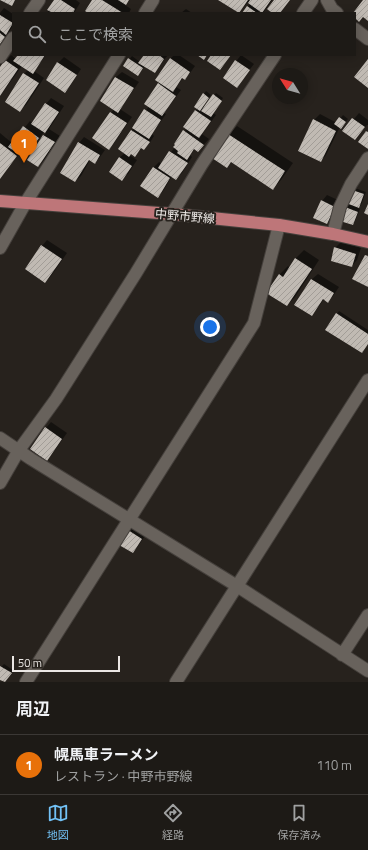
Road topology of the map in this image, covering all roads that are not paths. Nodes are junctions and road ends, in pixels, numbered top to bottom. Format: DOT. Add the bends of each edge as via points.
graph roads {
  1 [pos="39,0"];
  2 [pos="153,0"];
  3 [pos="312,0"];
  4 [pos="328,0"];
  5 [pos="31,12"];
  6 [pos="146,12"];
  7 [pos="304,12"];
  8 [pos="336,12"];
  9 [pos="356,30"];
  10 [pos="12,39"];
  11 [pos="368,39"];
  12 [pos="119,56"];
  13 [pos="274,56"];
  14 [pos="0,57"];
  15 [pos="368,158"];
  16 [pos="0,201"];
  17 [pos="26,202"];
  18 [pos="172,214"];
  19 [pos="279,225"];
  20 [pos="333,234"];
  21 [pos="368,242"];
  22 [pos="0,248"];
  23 [pos="368,380"];
  24 [pos="0,438"];
  25 [pos="19,450"];
  26 [pos="0,483"];
  27 [pos="130,519"];
  28 [pos="237,586"];
  29 [pos="368,615"];
  30 [pos="342,655"];
  31 [pos="368,671"];
  32 [pos="26,682"];
  33 [pos="176,682"];
  1 -- 5 [label="street"];
  2 -- 6 [label="street"];
  3 -- 7 [label="street"];
  4 -- 8 [label="street"];
  9 -- 11 [label="street"];
  10 -- 14 [label="street"];
  12 -- 17 [label="street"];
  13 -- 18 [label="street"];
  15 -- 20 [label="street" via="340,207"];
  16 -- 17 [label="main road, 中野市野線"];
  17 -- 18 [label="main road, 中野市野線"];
  17 -- 22 [label="street"];
  18 -- 19 [label="main road, 中野市野線"];
  18 -- 25 [label="street" via="56,399"];
  19 -- 20 [label="main road, 中野市野線"];
  19 -- 27 [label="street" via="254,323"];
  20 -- 21 [label="main road, 中野市野線"];
  23 -- 28 [label="street"];
  24 -- 25 [label="street"];
  25 -- 26 [label="street"];
  25 -- 27 [label="street"];
  27 -- 28 [label="street"];
  27 -- 32 [label="street"];
  28 -- 30 [label="street"];
  28 -- 33 [label="street"];
  29 -- 30 [label="street"];
  30 -- 31 [label="street"];
}
